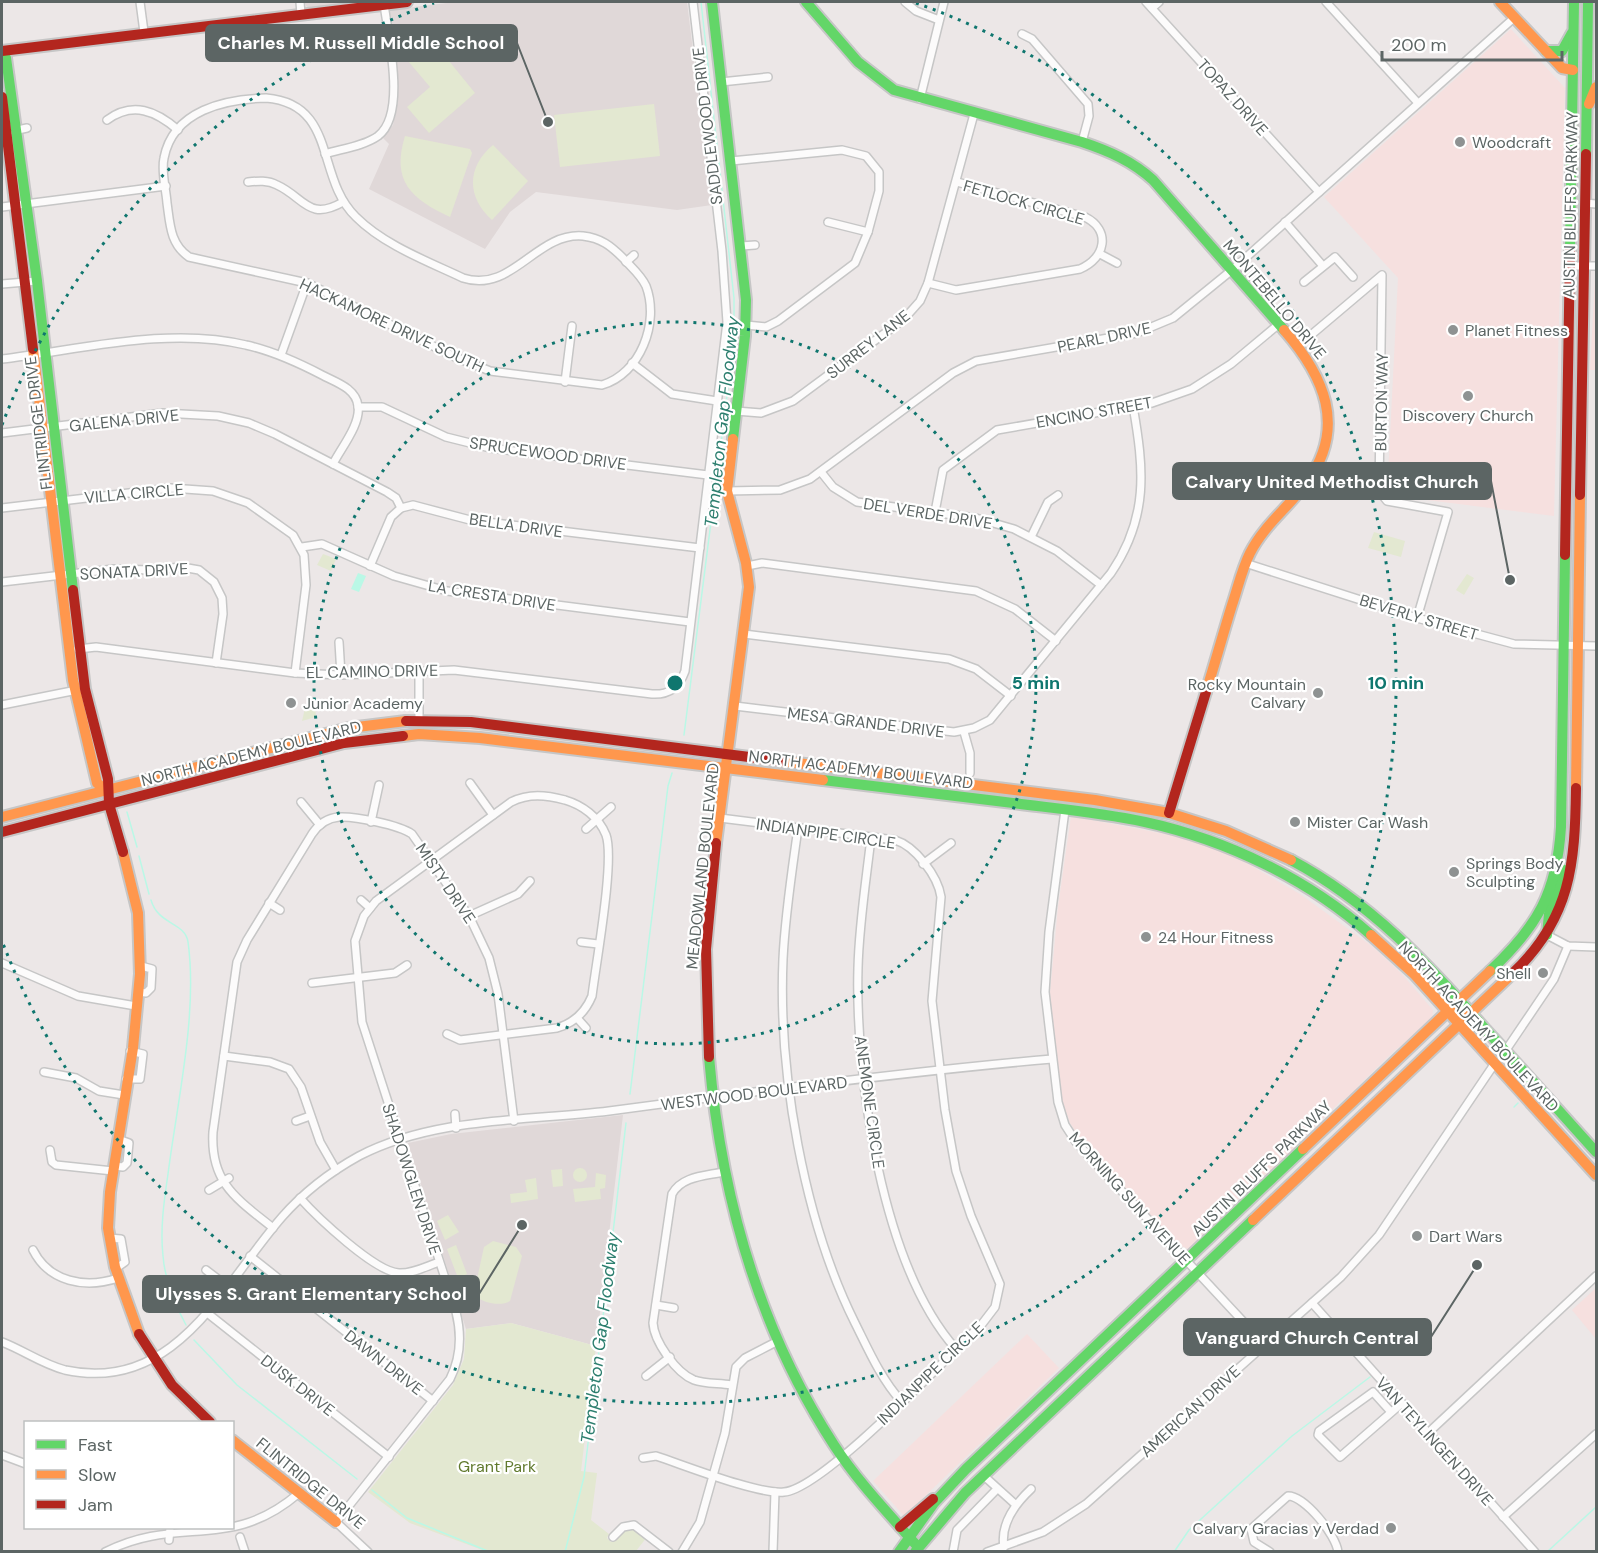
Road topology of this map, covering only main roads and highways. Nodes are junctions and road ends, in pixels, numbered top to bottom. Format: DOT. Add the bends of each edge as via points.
graph roads {
  1 [pos="407,2"];
  2 [pos="712,2"];
  3 [pos="806,2"];
  4 [pos="1500,2"];
  5 [pos="1574,2"];
  6 [pos="1588,2"];
  7 [pos="1587,22"];
  8 [pos="1574,30"];
  9 [pos="1596,36"];
  10 [pos="2,51"];
  11 [pos="1546,51"];
  12 [pos="1592,65"];
  13 [pos="1573,70"];
  14 [pos="1596,87"];
  15 [pos="2,97"];
  16 [pos="1587,110"];
  17 [pos="13,131"];
  18 [pos="1591,204"];
  19 [pos="21,205"];
  20 [pos="48,428"];
  21 [pos="1566,467"];
  22 [pos="1580,482"];
  23 [pos="66,575"];
  24 [pos="729,754"];
  25 [pos="1562,767"];
  26 [pos="726,768"];
  27 [pos="1576,781"];
  28 [pos="107,791"];
  29 [pos="109,804"];
  30 [pos="1045,807"];
  31 [pos="1168,813"];
  32 [pos="2,817"];
  33 [pos="1169,828"];
  34 [pos="1226,831"];
  35 [pos="2,832"];
  36 [pos="1560,859"];
  37 [pos="1547,935"];
  38 [pos="1460,999"];
  39 [pos="1448,1010"];
  40 [pos="1472,1012"];
  41 [pos="1460,1024"];
  42 [pos="1596,1152"];
  43 [pos="1596,1175"];
  44 [pos="209,1421"];
  45 [pos="234,1442"];
  46 [pos="942,1495"];
  47 [pos="336,1522"];
  48 [pos="900,1527"];
  49 [pos="909,1537"];
  50 [pos="919,1550"];
  51 [pos="899,1551"];
  1 -- 10 [label="main road"];
  2 -- 24 [label="main road, MEADOWLAND BOULEVARD" via="741,246 746,325 727,491 749,587"];
  3 -- 31 [label="main road, MONTEBELLO DRIVE" via="854,66 887,85 920,99 1120,154 1140,168 1298,346 1323,386 1329,415 1327,441 1310,477 1262,531 1245,563"];
  4 -- 11 [label="main road"];
  5 -- 8 [label="main road, AUSTIN BLUFFS PARKWAY"];
  6 -- 7 [label="main road, AUSTIN BLUFFS PARKWAY"];
  7 -- 9 [label="main road"];
  7 -- 12 [label="main road, AUSTIN BLUFFS PARKWAY"];
  8 -- 11 [label="main road" via="1563,50"];
  8 -- 13 [label="main road, AUSTIN BLUFFS PARKWAY"];
  10 -- 17 [label="main road, FLINTRIDGE DRIVE" via="6,58"];
  11 -- 13 [label="main road" via="1562,68"];
  12 -- 13 [label="main road"];
  12 -- 16 [label="main road, AUSTIN BLUFFS PARKWAY"];
  13 -- 21 [label="main road, AUSTIN BLUFFS PARKWAY"];
  14 -- 16 [label="main road"];
  15 -- 17 [label="main road, FLINTRIDGE DRIVE"];
  16 -- 18 [label="main road, AUSTIN BLUFFS PARKWAY"];
  17 -- 19 [label="main road, FLINTRIDGE DRIVE"];
  18 -- 22 [label="main road, AUSTIN BLUFFS PARKWAY" via="1583,266"];
  19 -- 20 [label="main road, FLINTRIDGE DRIVE" via="37,281"];
  19 -- 20 [label="main road, FLINTRIDGE DRIVE" via="32,355"];
  20 -- 23 [label="main road, FLINTRIDGE DRIVE" via="63,501"];
  20 -- 23 [label="main road, FLINTRIDGE DRIVE" via="50,502"];
  21 -- 22 [label="main road"];
  21 -- 25 [label="main road, AUSTIN BLUFFS PARKWAY"];
  22 -- 27 [label="main road, AUSTIN BLUFFS PARKWAY"];
  23 -- 28 [label="main road, FLINTRIDGE DRIVE" via="80,690 97,783"];
  24 -- 26 [label="main road, MEADOWLAND BOULEVARD"];
  24 -- 28 [label="main road, NORTH ACADEMY BOULEVARD" via="471,722 419,720 349,728"];
  24 -- 31 [label="main road, NORTH ACADEMY BOULEVARD" via="1095,800"];
  25 -- 27 [label="main road"];
  25 -- 36 [label="main road, AUSTIN BLUFFS PARKWAY"];
  26 -- 29 [label="main road, NORTH ACADEMY BOULEVARD" via="419,734 344,743"];
  26 -- 30 [label="main road, NORTH ACADEMY BOULEVARD"];
  26 -- 48 [label="main road, MEADOWLAND BOULEVARD" via="705,964 713,1098 723,1172 744,1258 776,1342 842,1457"];
  27 -- 37 [label="main road, AUSTIN BLUFFS PARKWAY" via="1573,869 1563,906"];
  28 -- 29 [label="main road, FLINTRIDGE DRIVE"];
  28 -- 32 [label="main road, NORTH ACADEMY BOULEVARD"];
  29 -- 35 [label="main road, NORTH ACADEMY BOULEVARD"];
  29 -- 44 [label="main road, FLINTRIDGE DRIVE" via="137,913 141,966 109,1207 109,1238 116,1273 152,1360 172,1386"];
  30 -- 31 [label="main road" via="1061,802 1154,817"];
  30 -- 33 [label="main road, NORTH ACADEMY BOULEVARD"];
  31 -- 34 [label="main road, NORTH ACADEMY BOULEVARD"];
  33 -- 34 [label="main road" via="1178,823 1215,835"];
  33 -- 39 [label="main road, NORTH ACADEMY BOULEVARD" via="1254,858 1322,898 1382,944"];
  34 -- 38 [label="main road, NORTH ACADEMY BOULEVARD" via="1330,882 1409,945"];
  36 -- 37 [label="main road" via="1565,869 1545,923"];
  36 -- 38 [label="main road, AUSTIN BLUFFS PARKWAY" via="1549,895 1526,936"];
  37 -- 40 [label="main road, AUSTIN BLUFFS PARKWAY"];
  38 -- 39 [label="main road, AUSTIN BLUFFS PARKWAY"];
  38 -- 40 [label="main road, NORTH ACADEMY BOULEVARD"];
  39 -- 41 [label="main road, NORTH ACADEMY BOULEVARD"];
  39 -- 46 [label="main road, AUSTIN BLUFFS PARKWAY"];
  40 -- 41 [label="main road, AUSTIN BLUFFS PARKWAY"];
  40 -- 42 [label="main road, NORTH ACADEMY BOULEVARD"];
  41 -- 43 [label="main road, NORTH ACADEMY BOULEVARD"];
  41 -- 50 [label="main road, AUSTIN BLUFFS PARKWAY" via="958,1501"];
  45 -- 47 [label="main road, FLINTRIDGE DRIVE"];
  46 -- 48 [label="main road"];
  46 -- 49 [label="main road, AUSTIN BLUFFS PARKWAY"];
  48 -- 49 [label="main road, MEADOWLAND BOULEVARD"];
  49 -- 50 [label="main road, MEADOWLAND BOULEVARD"];
  49 -- 51 [label="main road, AUSTIN BLUFFS PARKWAY"];
}
